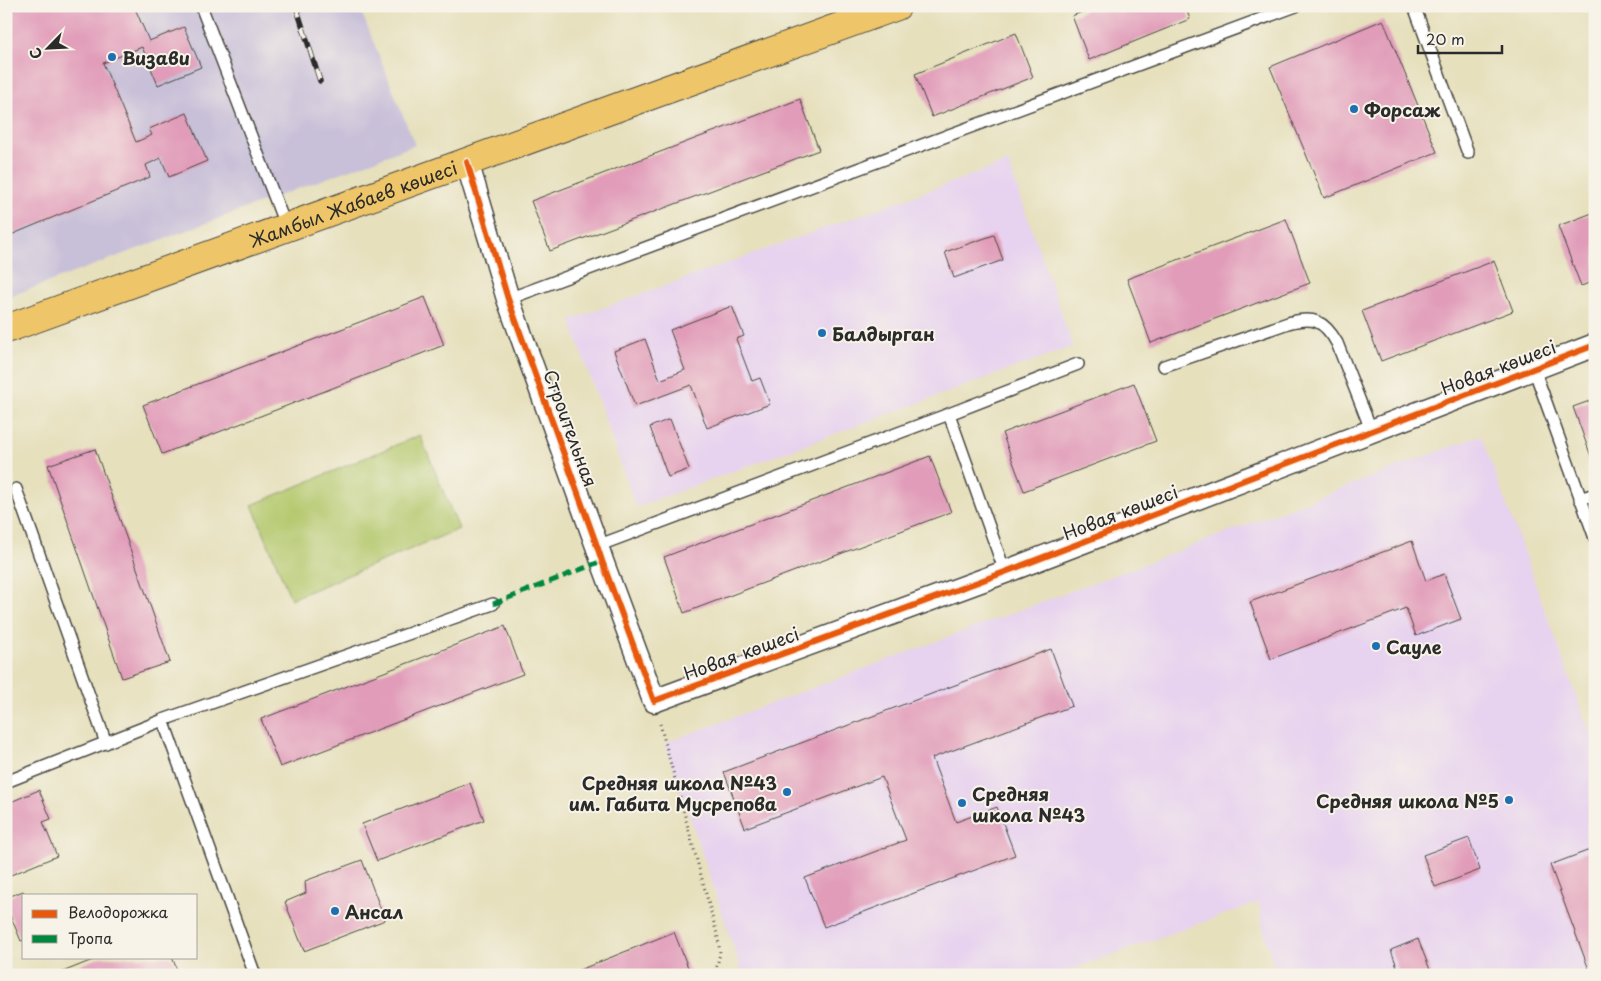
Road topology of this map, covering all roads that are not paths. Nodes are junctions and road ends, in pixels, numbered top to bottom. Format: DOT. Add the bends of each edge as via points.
graph roads {
  1 [pos="201,6"];
  2 [pos="897,6"];
  3 [pos="1296,6"];
  4 [pos="1414,6"];
  5 [pos="1468,153"];
  6 [pos="467,162"];
  7 [pos="286,227"];
  8 [pos="508,299"];
  9 [pos="6,329"];
  10 [pos="1595,345"];
  11 [pos="1078,364"];
  12 [pos="1164,366"];
  13 [pos="1534,369"];
  14 [pos="949,414"];
  15 [pos="1372,432"];
  16 [pos="16,490"];
  17 [pos="1595,494"];
  18 [pos="1580,499"];
  19 [pos="1595,538"];
  20 [pos="598,546"];
  21 [pos="1005,572"];
  22 [pos="493,604"];
  23 [pos="654,701"];
  24 [pos="163,720"];
  25 [pos="106,743"];
  26 [pos="6,782"];
  27 [pos="255,975"];
  1 -- 7 [label="lane"];
  2 -- 6 [label="main road, Жамбыл Жабаев көшесі"];
  3 -- 8 [label="lane"];
  4 -- 5 [label="lane"];
  6 -- 7 [label="main road, Жамбыл Жабаев көшесі"];
  6 -- 8 [label="street, Строительная"];
  7 -- 9 [label="main road, Жамбыл Жабаев көшесі"];
  8 -- 20 [label="street, Строительная"];
  10 -- 13 [label="street, Новая көшесі"];
  11 -- 14 [label="lane"];
  12 -- 15 [label="lane" via="1288,323 1314,320 1332,333"];
  13 -- 15 [label="street, Новая көшесі"];
  13 -- 18 [label="lane"];
  14 -- 20 [label="lane"];
  14 -- 21 [label="lane"];
  15 -- 21 [label="street, Новая көшесі"];
  16 -- 25 [label="lane"];
  17 -- 18 [label="lane"];
  18 -- 19 [label="lane"];
  20 -- 23 [label="street, Строительная"];
  21 -- 23 [label="street, Новая көшесі"];
  22 -- 24 [label="lane"];
  24 -- 25 [label="lane"];
  24 -- 27 [label="lane"];
  25 -- 26 [label="lane"];
}
